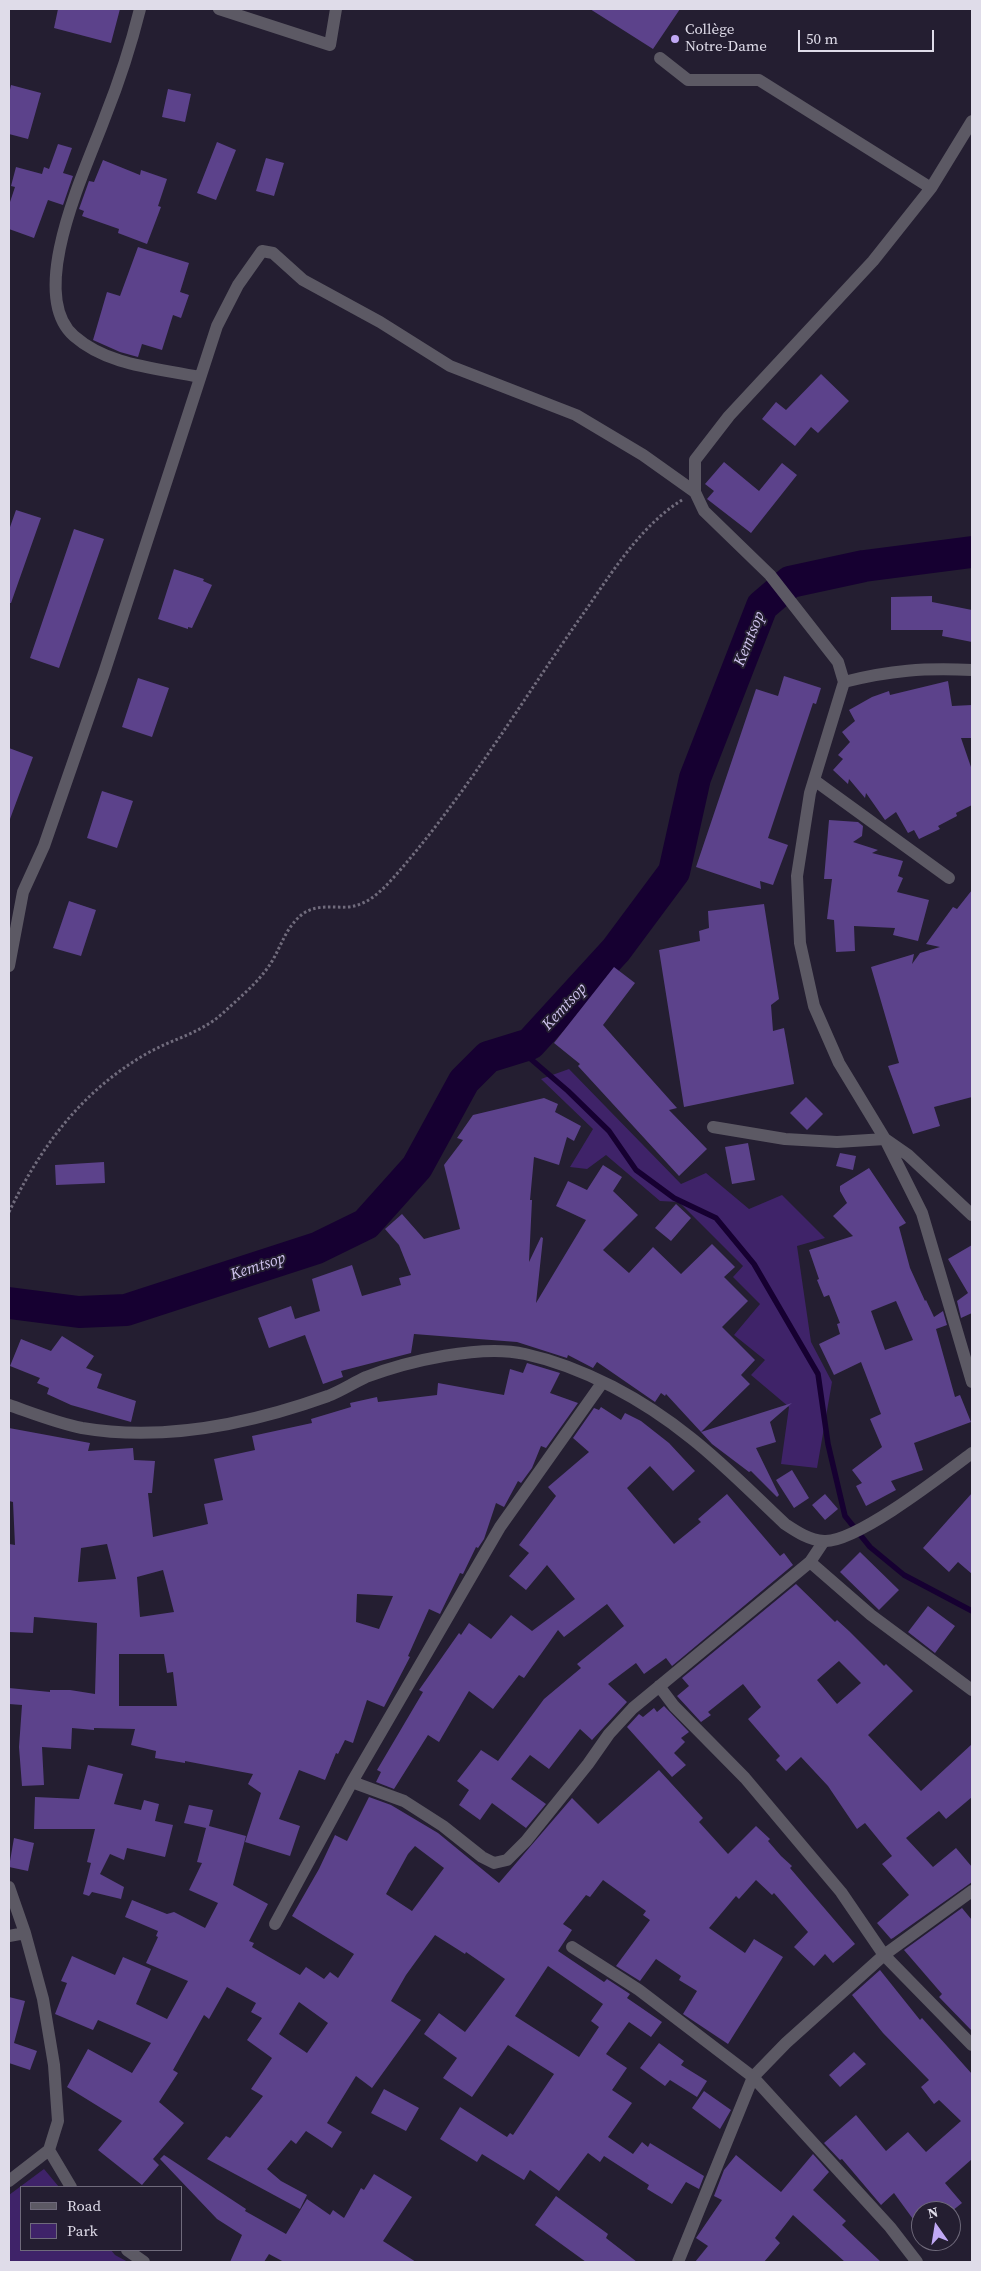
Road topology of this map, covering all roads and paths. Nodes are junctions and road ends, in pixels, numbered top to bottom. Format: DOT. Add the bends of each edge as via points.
graph roads {
  1 [pos="140,9"];
  2 [pos="219,9"];
  3 [pos="336,9"];
  4 [pos="660,58"];
  5 [pos="972,121"];
  6 [pos="931,188"];
  7 [pos="199,377"];
  8 [pos="695,492"];
  9 [pos="972,670"];
  10 [pos="844,682"];
  11 [pos="814,780"];
  12 [pos="949,878"];
  13 [pos="9,966"];
  14 [pos="713,1126"];
  15 [pos="885,1139"];
  16 [pos="9,1212"];
  17 [pos="972,1215"];
  18 [pos="972,1382"];
  19 [pos="602,1383"];
  20 [pos="9,1405"];
  21 [pos="972,1453"];
  22 [pos="824,1541"];
  23 [pos="810,1562"];
  24 [pos="659,1686"];
  25 [pos="972,1690"];
  26 [pos="352,1782"];
  27 [pos="9,1887"];
  28 [pos="972,1890"];
  29 [pos="275,1924"];
  30 [pos="25,1933"];
  31 [pos="9,1936"];
  32 [pos="572,1947"];
  33 [pos="884,1955"];
  34 [pos="972,2045"];
  35 [pos="753,2077"];
  36 [pos="50,2150"];
  37 [pos="9,2181"];
  38 [pos="69,2186"];
  39 [pos="128,2251"];
  40 [pos="144,2262"];
  41 [pos="678,2262"];
  42 [pos="917,2262"];
  1 -- 7 [label="street" via="61,241 55,277 57,310 72,335 114,360"];
  2 -- 3 [label="street" via="330,45"];
  4 -- 6 [label="street" via="688,80 759,80"];
  5 -- 6 [label="street"];
  6 -- 8 [label="street" via="873,261 729,416 695,460"];
  7 -- 8 [label="street" via="217,326 238,285 262,251 273,253 302,280 380,322 450,366 576,415 643,455"];
  7 -- 13 [label="street" via="104,672 44,846 23,892"];
  8 -- 10 [label="street" via="704,511 770,575 838,662"];
  8 -- 16 [label="path" via="667,510 623,557 527,693 475,774 401,869 375,896 362,904 308,910 293,921 256,982 209,1025 145,1055 89,1095 65,1121 34,1165"];
  9 -- 10 [label="street" via="884,672"];
  10 -- 11 [label="street"];
  11 -- 12 [label="street"];
  11 -- 15 [label="street" via="797,876 800,943 814,1006 839,1063"];
  14 -- 15 [label="street" via="785,1139 837,1142"];
  15 -- 17 [label="street" via="908,1155"];
  15 -- 18 [label="street" via="922,1213"];
  19 -- 20 [label="street" via="577,1371 524,1354 477,1352 418,1361 281,1412 224,1425 167,1432 112,1432 79,1427"];
  19 -- 22 [label="street" via="663,1417 692,1438 785,1524 803,1536"];
  19 -- 26 [label="street" via="500,1527"];
  21 -- 22 [label="street" via="845,1538"];
  22 -- 23 [label="street"];
  23 -- 24 [label="street"];
  23 -- 25 [label="street" via="872,1615"];
  24 -- 26 [label="street" via="632,1708 609,1734 508,1860 494,1862 482,1857 404,1801"];
  24 -- 33 [label="street" via="674,1706 745,1778 840,1892"];
  26 -- 29 [label="street"];
  27 -- 30 [label="street"];
  28 -- 33 [label="street"];
  30 -- 31 [label="street"];
  30 -- 36 [label="street" via="43,2000 54,2065 58,2120"];
  32 -- 35 [label="street" via="639,1990"];
  33 -- 34 [label="street"];
  33 -- 35 [label="street"];
  35 -- 41 [label="street"];
  35 -- 42 [label="street" via="890,2227"];
  36 -- 37 [label="street"];
  36 -- 38 [label="street"];
  39 -- 40 [label="street"];
}
